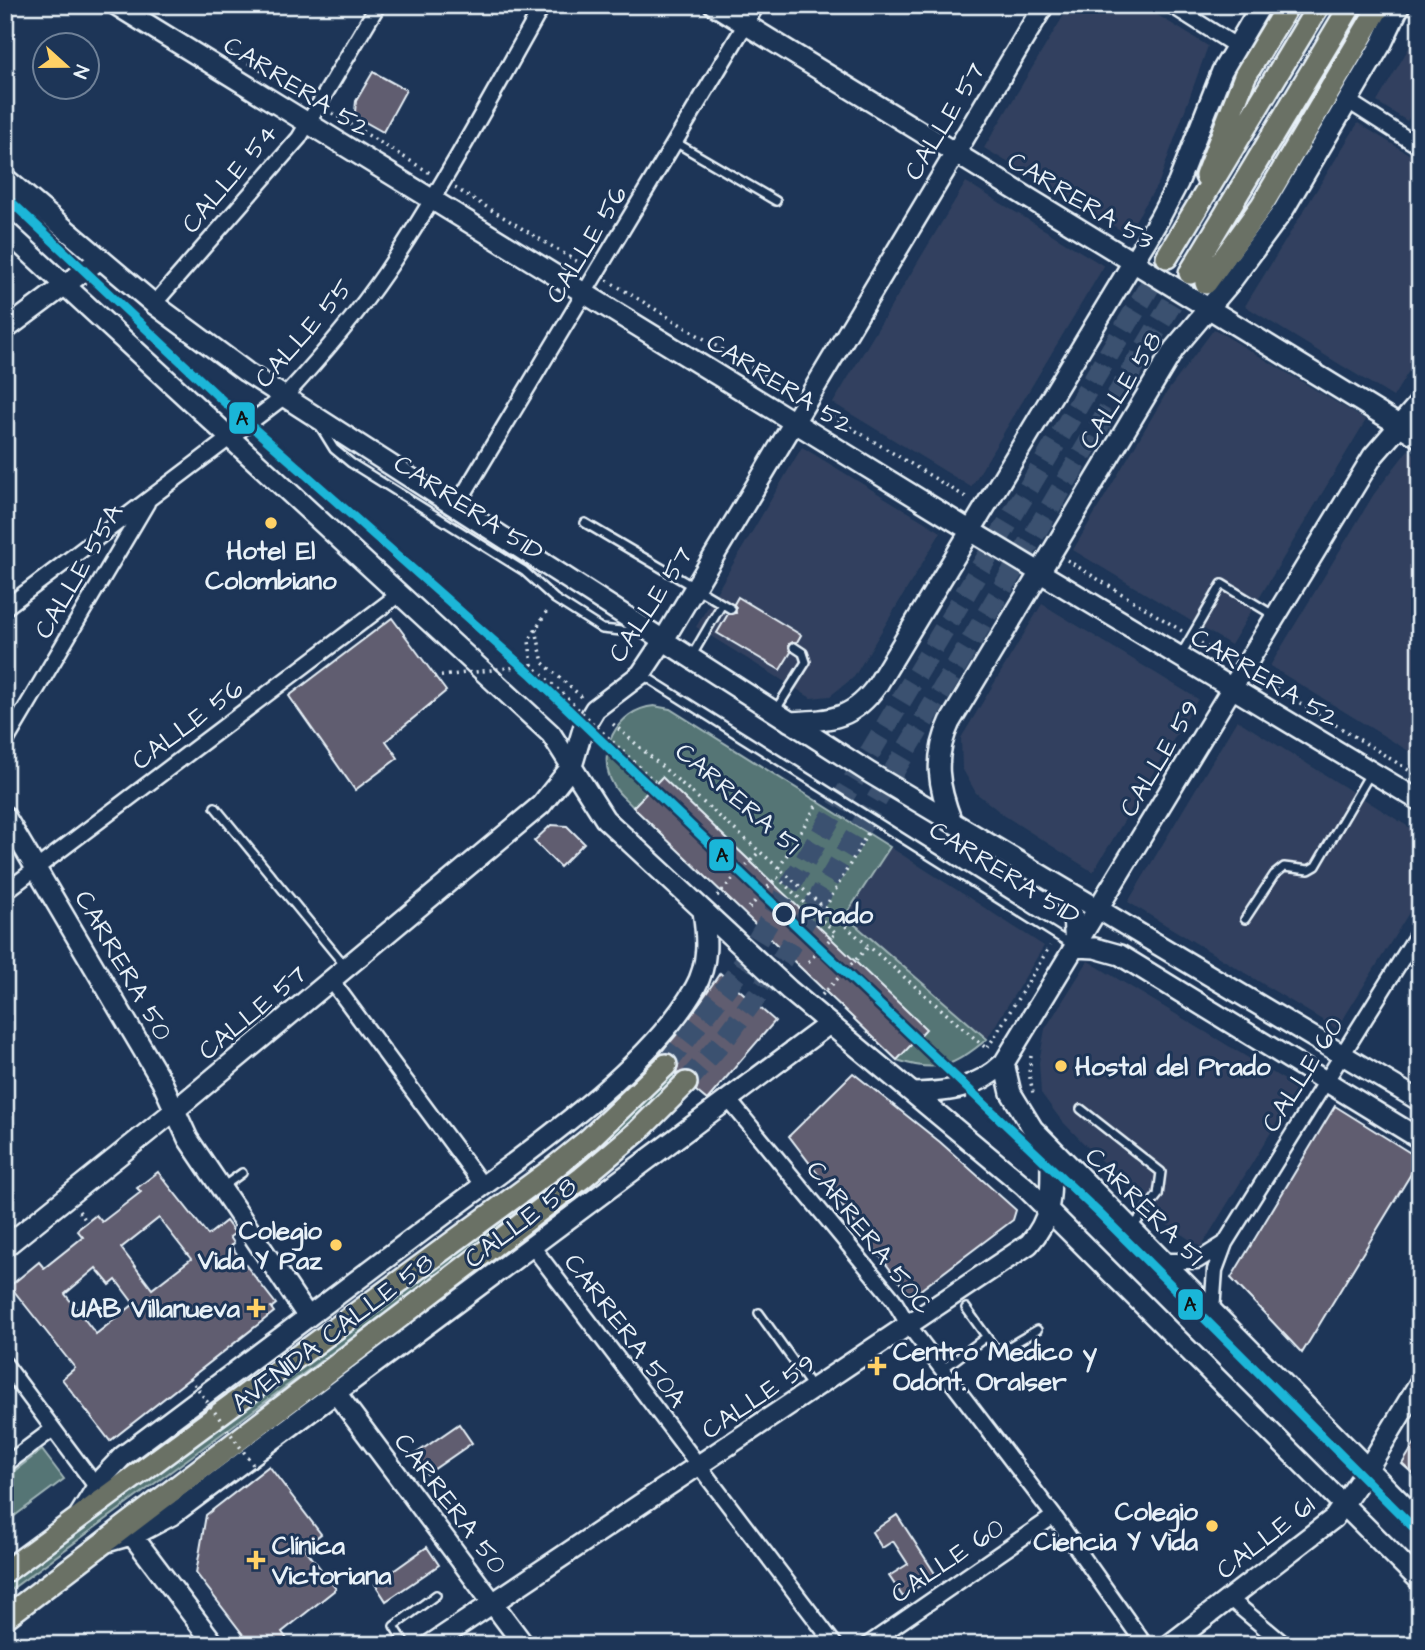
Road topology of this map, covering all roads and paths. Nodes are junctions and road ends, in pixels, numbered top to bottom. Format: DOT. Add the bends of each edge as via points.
graph roads {
  1 [pos="116,5"];
  2 [pos="378,5"];
  3 [pos="543,5"];
  4 [pos="715,5"];
  5 [pos="757,5"];
  6 [pos="1044,5"];
  7 [pos="1171,5"];
  8 [pos="1261,5"];
  9 [pos="1288,5"];
  10 [pos="1319,5"];
  11 [pos="1352,5"];
  12 [pos="1380,5"];
  13 [pos="1400,5"];
  14 [pos="745,25"];
  15 [pos="1236,46"];
  16 [pos="224,48"];
  17 [pos="1348,101"];
  18 [pos="318,105"];
  19 [pos="307,123"];
  20 [pos="1420,127"];
  21 [pos="675,142"];
  22 [pos="1415,144"];
  23 [pos="954,153"];
  24 [pos="5,178"];
  25 [pos="444,181"];
  26 [pos="433,200"];
  27 [pos="776,201"];
  28 [pos="1192,216"];
  29 [pos="5,230"];
  30 [pos="1167,257"];
  31 [pos="100,259"];
  32 [pos="1133,262"];
  33 [pos="596,274"];
  34 [pos="66,284"];
  35 [pos="585,293"];
  36 [pos="154,304"];
  37 [pos="1208,309"];
  38 [pos="5,330"];
  39 [pos="796,394"];
  40 [pos="285,396"];
  41 [pos="1420,402"];
  42 [pos="818,408"];
  43 [pos="312,414"];
  44 [pos="794,422"];
  45 [pos="1399,425"];
  46 [pos="229,438"];
  47 [pos="1420,438"];
  48 [pos="151,495"];
  49 [pos="973,501"];
  50 [pos="456,507"];
  51 [pos="585,523"];
  52 [pos="971,531"];
  53 [pos="1039,572"];
  54 [pos="695,587"];
  55 [pos="398,595"];
  56 [pos="555,599"];
  57 [pos="722,604"];
  58 [pos="5,608"];
  59 [pos="731,609"];
  60 [pos="1276,616"];
  61 [pos="536,629"];
  62 [pos="657,637"];
  63 [pos="794,647"];
  64 [pos="1180,656"];
  65 [pos="690,658"];
  66 [pos="532,665"];
  67 [pos="641,674"];
  68 [pos="434,677"];
  69 [pos="1232,688"];
  70 [pos="585,699"];
  71 [pos="782,717"];
  72 [pos="613,724"];
  73 [pos="602,727"];
  74 [pos="598,738"];
  75 [pos="5,743"];
  76 [pos="572,766"];
  77 [pos="1371,772"];
  78 [pos="656,783"];
  79 [pos="820,800"];
  80 [pos="1420,801"];
  81 [pos="215,807"];
  82 [pos="5,816"];
  83 [pos="952,822"];
  84 [pos="869,831"];
  85 [pos="760,851"];
  86 [pos="36,868"];
  87 [pos="779,868"];
  88 [pos="1059,887"];
  89 [pos="5,892"];
  90 [pos="717,896"];
  91 [pos="812,896"];
  92 [pos="805,904"];
  93 [pos="749,908"];
  94 [pos="825,908"];
  95 [pos="1098,910"];
  96 [pos="703,911"];
  97 [pos="1245,919"];
  98 [pos="1420,930"];
  99 [pos="869,946"];
  100 [pos="1050,946"];
  101 [pos="1075,947"];
  102 [pos="807,963"];
  103 [pos="339,974"];
  104 [pos="821,996"];
  105 [pos="829,1024"];
  106 [pos="1032,1050"];
  107 [pos="1343,1054"];
  108 [pos="1004,1063"];
  109 [pos="666,1065"];
  110 [pos="1326,1082"];
  111 [pos="686,1083"];
  112 [pos="913,1093"];
  113 [pos="728,1099"];
  114 [pos="1034,1099"];
  115 [pos="1420,1101"];
  116 [pos="1081,1109"];
  117 [pos="174,1111"];
  118 [pos="1420,1139"];
  119 [pos="1051,1150"];
  120 [pos="243,1172"];
  121 [pos="483,1186"];
  122 [pos="221,1188"];
  123 [pos="75,1207"];
  124 [pos="1050,1211"];
  125 [pos="87,1222"];
  126 [pos="1131,1229"];
  127 [pos="1226,1243"];
  128 [pos="532,1246"];
  129 [pos="5,1247"];
  130 [pos="1163,1261"];
  131 [pos="966,1308"];
  132 [pos="1212,1311"];
  133 [pos="758,1313"];
  134 [pos="307,1317"];
  135 [pos="909,1326"];
  136 [pos="1037,1330"];
  137 [pos="986,1337"];
  138 [pos="5,1364"];
  139 [pos="943,1369"];
  140 [pos="190,1378"];
  141 [pos="1420,1382"];
  142 [pos="815,1390"];
  143 [pos="336,1393"];
  144 [pos="53,1429"];
  145 [pos="5,1465"];
  146 [pos="254,1466"];
  147 [pos="700,1467"];
  148 [pos="1367,1470"];
  149 [pos="100,1492"];
  150 [pos="1343,1506"];
  151 [pos="1054,1516"];
  152 [pos="1420,1521"];
  153 [pos="132,1535"];
  154 [pos="99,1544"];
  155 [pos="5,1572"];
  156 [pos="1420,1581"];
  157 [pos="436,1595"];
  158 [pos="1229,1598"];
  159 [pos="493,1604"];
  160 [pos="5,1618"];
  161 [pos="215,1645"];
  162 [pos="406,1645"];
  163 [pos="430,1645"];
  164 [pos="524,1645"];
  165 [pos="835,1645"];
  166 [pos="867,1645"];
  167 [pos="1145,1645"];
  168 [pos="1169,1645"];
  169 [pos="1285,1645"];
  1 -- 19 [label="street, CARRERA 52"];
  2 -- 18 [label="street, CALLE 54"];
  3 -- 25 [label="street, CALLE 55"];
  4 -- 14 [label="street, CARRERA 53"];
  5 -- 14 [label="street, CALLE 56"];
  6 -- 23 [label="street, CALLE 57"];
  7 -- 15 [label="street"];
  8 -- 15 [label="street, CALLE 58"];
  9 -- 28 [label="main road" via="1233,103"];
  10 -- 28 [label="main road"];
  11 -- 12 [label="main road" via="1198,278 1262,205"];
  13 -- 17 [label="street, CALLE 58"];
  14 -- 21 [label="street, CALLE 56"];
  14 -- 23 [label="street, CARRERA 53"];
  15 -- 32 [label="street, CALLE 58" via="1213,91 1175,191"];
  16 -- 18 [label="path"];
  17 -- 22 [label="street"];
  17 -- 37 [label="street, CALLE 58" via="1283,211"];
  18 -- 19 [label="street, CALLE 54"];
  18 -- 25 [label="path"];
  19 -- 26 [label="street, CARRERA 52"];
  19 -- 36 [label="street, CALLE 54" via="282,158"];
  20 -- 22 [label="lane"];
  21 -- 27 [label="lane"];
  21 -- 33 [label="street, CALLE 56"];
  23 -- 32 [label="street, CARRERA 53"];
  23 -- 44 [label="street, CALLE 57"];
  24 -- 31 [label="street, CARRERA 51D"];
  25 -- 26 [label="street, CALLE 55"];
  25 -- 33 [label="path"];
  26 -- 35 [label="street, CARRERA 52"];
  26 -- 40 [label="street, CALLE 55" via="359,309"];
  28 -- 30 [label="main road"];
  29 -- 34 [label="street"];
  31 -- 34 [label="street"];
  31 -- 36 [label="street, CARRERA 51D"];
  32 -- 37 [label="street, CARRERA 53"];
  32 -- 52 [label="street, CALLE 58"];
  33 -- 35 [label="street, CALLE 56"];
  33 -- 39 [label="path"];
  34 -- 38 [label="street"];
  34 -- 46 [label="street"];
  35 -- 44 [label="street, CARRERA 52"];
  35 -- 50 [label="street, CALLE 56"];
  36 -- 40 [label="street, CARRERA 51D"];
  37 -- 45 [label="street, CARRERA 53"];
  37 -- 53 [label="street, CALLE 58" via="1168,358"];
  40 -- 43 [label="street, CARRERA 51D"];
  40 -- 46 [label="street, CALLE 55"];
  41 -- 45 [label="street, CALLE 59"];
  42 -- 49 [label="path"];
  43 -- 50 [label="street, CARRERA 51D"];
  43 -- 56 [label="lane, CARRERA 51D" via="334,449 351,463 524,570"];
  44 -- 52 [label="street, CARRERA 52"];
  44 -- 54 [label="street, CALLE 57"];
  45 -- 47 [label="street, CARRERA 53"];
  45 -- 60 [label="street, CALLE 59" via="1373,456"];
  46 -- 48 [label="street, CALLE 55"];
  46 -- 55 [label="street"];
  48 -- 58 [label="street, CALLE 55"];
  48 -- 75 [label="street, CALLE 55A"];
  50 -- 62 [label="street, CARRERA 51D"];
  51 -- 54 [label="lane"];
  52 -- 53 [label="street, CARRERA 52"];
  52 -- 71 [label="street, CALLE 58" via="858,708 835,718"];
  53 -- 64 [label="street, CARRERA 52"];
  53 -- 83 [label="street, CALLE 58" via="942,738 938,777"];
  54 -- 57 [label="lane"];
  54 -- 62 [label="street, CALLE 57"];
  55 -- 76 [label="street" via="551,734"];
  55 -- 86 [label="street, CALLE 56"];
  56 -- 61 [label="path"];
  56 -- 62 [label="lane, CARRERA 51D" via="602,629"];
  57 -- 59 [label="lane"];
  57 -- 65 [label="lane"];
  60 -- 64 [label="lane" via="1222,584"];
  60 -- 69 [label="street, CALLE 59"];
  61 -- 66 [label="path" via="529,641"];
  61 -- 70 [label="path" via="543,663"];
  62 -- 65 [label="street, CARRERA 51D"];
  62 -- 67 [label="street, CALLE 57"];
  63 -- 71 [label="lane" via="806,662"];
  64 -- 69 [label="street, CARRERA 52"];
  65 -- 71 [label="street, CARRERA 51D"];
  66 -- 68 [label="path, bridge"];
  66 -- 78 [label="path, bridge"];
  67 -- 76 [label="street, CALLE 57" via="595,709 583,729"];
  67 -- 101 [label="lane, CARRERA 51D"];
  69 -- 77 [label="street, CARRERA 52"];
  69 -- 95 [label="street, CALLE 59"];
  71 -- 83 [label="street, CARRERA 51D"];
  72 -- 85 [label="path, CARRERA 51"];
  73 -- 74 [label="path"];
  76 -- 96 [label="street" via="605,819"];
  76 -- 103 [label="street, CALLE 57" via="541,805"];
  77 -- 80 [label="street, CARRERA 52"];
  77 -- 97 [label="lane" via="1316,866 1309,870 1284,867"];
  79 -- 87 [label="path"];
  81 -- 103 [label="lane"];
  82 -- 86 [label="street, CARRERA 50"];
  83 -- 88 [label="street, CARRERA 51D"];
  84 -- 94 [label="path"];
  85 -- 87 [label="path, CARRERA 51"];
  85 -- 90 [label="path"];
  86 -- 89 [label="street, CALLE 56"];
  86 -- 117 [label="street, CARRERA 50" via="162,1082"];
  87 -- 91 [label="path, CARRERA 51"];
  88 -- 95 [label="street, CARRERA 51D"];
  88 -- 101 [label="street" via="1073,916"];
  91 -- 92 [label="path"];
  91 -- 94 [label="path, CARRERA 51"];
  92 -- 93 [label="path" via="777,877"];
  92 -- 102 [label="path" via="836,933"];
  94 -- 99 [label="path, CARRERA 51"];
  95 -- 101 [label="street, CALLE 59"];
  95 -- 107 [label="street, CARRERA 51D"];
  96 -- 105 [label="street"];
  96 -- 121 [label="street, CALLE 58" via="706,955 695,988 682,1006 606,1088"];
  98 -- 107 [label="street, CALLE 60"];
  99 -- 100 [label="path, CARRERA 51" via="987,1049"];
  99 -- 104 [label="path"];
  101 -- 108 [label="street, CALLE 59"];
  101 -- 110 [label="street, CARRERA 51D" via="1120,955"];
  103 -- 117 [label="street, CALLE 57"];
  103 -- 121 [label="street"];
  105 -- 112 [label="street"];
  105 -- 113 [label="street, CALLE 58"];
  106 -- 114 [label="path" via="1029,1073"];
  107 -- 110 [label="street, CALLE 60"];
  107 -- 115 [label="street, CARRERA 51D"];
  108 -- 112 [label="street, CALLE 59" via="958,1091"];
  108 -- 119 [label="street, CARRERA 51" via="1017,1107"];
  109 -- 149 [label="main road, AVENIDA CALLE 58" via="551,1170"];
  110 -- 118 [label="street, CARRERA 51D"];
  110 -- 127 [label="street, CALLE 60"];
  111 -- 154 [label="main road, AVENIDA CALLE 58" via="582,1178"];
  112 -- 124 [label="street"];
  113 -- 128 [label="street, CALLE 58"];
  113 -- 135 [label="street, CARRERA 50C" via="893,1299"];
  116 -- 126 [label="lane" via="1161,1172 1158,1195"];
  117 -- 122 [label="street, CARRERA 50"];
  117 -- 129 [label="street, CALLE 57"];
  119 -- 124 [label="street"];
  119 -- 126 [label="street, CARRERA 51"];
  120 -- 122 [label="lane"];
  121 -- 134 [label="street, CALLE 58"];
  122 -- 134 [label="street, CARRERA 50"];
  123 -- 125 [label="path"];
  124 -- 135 [label="street, CALLE 59" via="1029,1244"];
  124 -- 150 [label="street"];
  126 -- 130 [label="street, CARRERA 51"];
  127 -- 130 [label="street, CALLE 60" via="1197,1261"];
  127 -- 132 [label="street, CALLE 60" via="1215,1270"];
  128 -- 143 [label="street, CALLE 58"];
  128 -- 147 [label="street, CARRERA 50A"];
  130 -- 132 [label="street, CARRERA 51"];
  131 -- 137 [label="lane"];
  132 -- 148 [label="street, CARRERA 51"];
  133 -- 142 [label="lane"];
  134 -- 149 [label="street, CALLE 58" via="123,1456"];
  135 -- 139 [label="street, CARRERA 50C"];
  135 -- 142 [label="street, CALLE 59"];
  136 -- 137 [label="lane" via="1003,1350"];
  137 -- 139 [label="lane"];
  138 -- 144 [label="street"];
  139 -- 151 [label="street, CARRERA 50C"];
  140 -- 146 [label="path, bridge"];
  141 -- 148 [label="street, CALLE 61"];
  142 -- 147 [label="street, CALLE 59"];
  143 -- 153 [label="street, CALLE 58" via="172,1515"];
  143 -- 159 [label="street, CARRERA 50"];
  144 -- 145 [label="street"];
  144 -- 149 [label="street"];
  147 -- 159 [label="street, CALLE 59"];
  147 -- 165 [label="street, CARRERA 50A"];
  148 -- 150 [label="street, CALLE 61"];
  148 -- 152 [label="street, CARRERA 51"];
  149 -- 155 [label="main road, AVENIDA CALLE 58" via="80,1514"];
  150 -- 156 [label="street"];
  150 -- 158 [label="street, CALLE 61" via="1328,1523"];
  151 -- 166 [label="street, CALLE 60"];
  151 -- 167 [label="street, CARRERA 50C"];
  153 -- 154 [label="street, CALLE 58"];
  153 -- 161 [label="street"];
  154 -- 160 [label="main road, AVENIDA CALLE 58"];
  157 -- 162 [label="lane" via="394,1626"];
  158 -- 168 [label="street, CALLE 61"];
  158 -- 169 [label="street"];
  159 -- 163 [label="street, CALLE 59"];
  159 -- 164 [label="street, CARRERA 50"];
}
